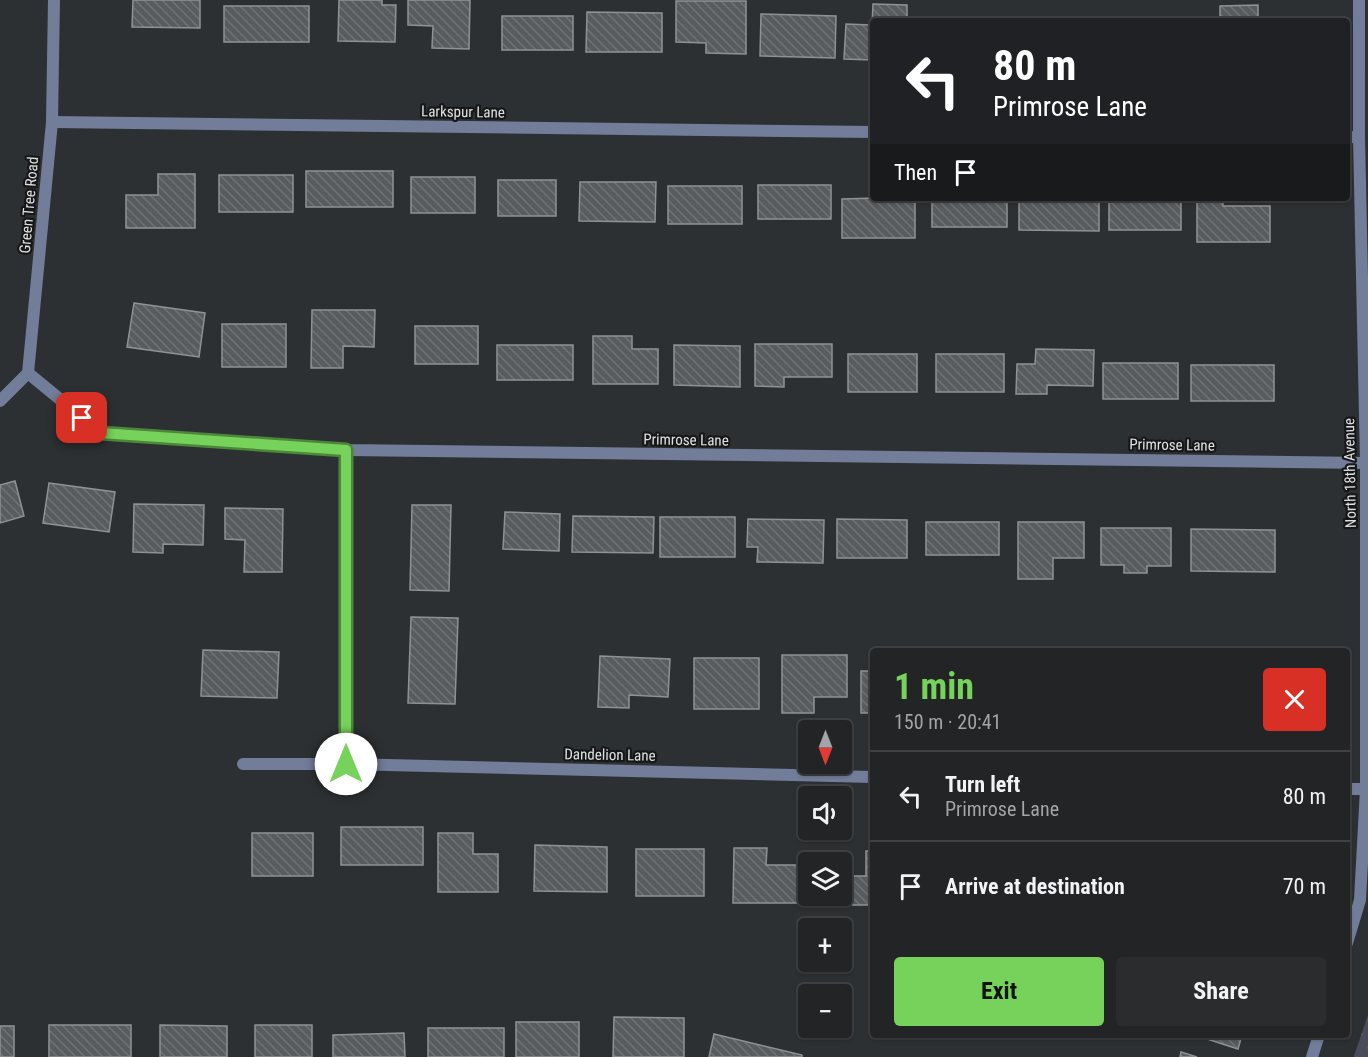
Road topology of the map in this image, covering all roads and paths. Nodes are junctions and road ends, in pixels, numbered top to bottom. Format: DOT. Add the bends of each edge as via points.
graph roads {
  1 [pos="54,0"];
  2 [pos="1359,0"];
  3 [pos="52,122"];
  4 [pos="870,132"];
  5 [pos="1353,137"];
  6 [pos="28,373"];
  7 [pos="0,401"];
  8 [pos="346,450"];
  9 [pos="1366,463"];
  10 [pos="243,764"];
  11 [pos="346,764"];
  12 [pos="870,777"];
  13 [pos="1350,789"];
  14 [pos="1366,789"];
  15 [pos="1350,933"];
  16 [pos="1318,1038"];
  17 [pos="1312,1057"];
  1 -- 3 [label="street, Green Tree Road"];
  2 -- 5 [label="street, North 18th Avenue"];
  3 -- 4 [label="street, Larkspur Lane"];
  3 -- 6 [label="street, Green Tree Road"];
  5 -- 9 [label="street, North 18th Avenue"];
  6 -- 7 [label="street"];
  6 -- 8 [label="street, Primrose Lane" via="101,433"];
  8 -- 9 [label="street, Primrose Lane"];
  8 -- 11 [label="street"];
  9 -- 14 [label="street, North 18th Avenue"];
  10 -- 11 [label="street, Dandelion Lane"];
  11 -- 12 [label="street, Dandelion Lane"];
  13 -- 14 [label="street"];
  14 -- 15 [label="street, North 18th Avenue" via="1360,900"];
  16 -- 17 [label="street"];
}
